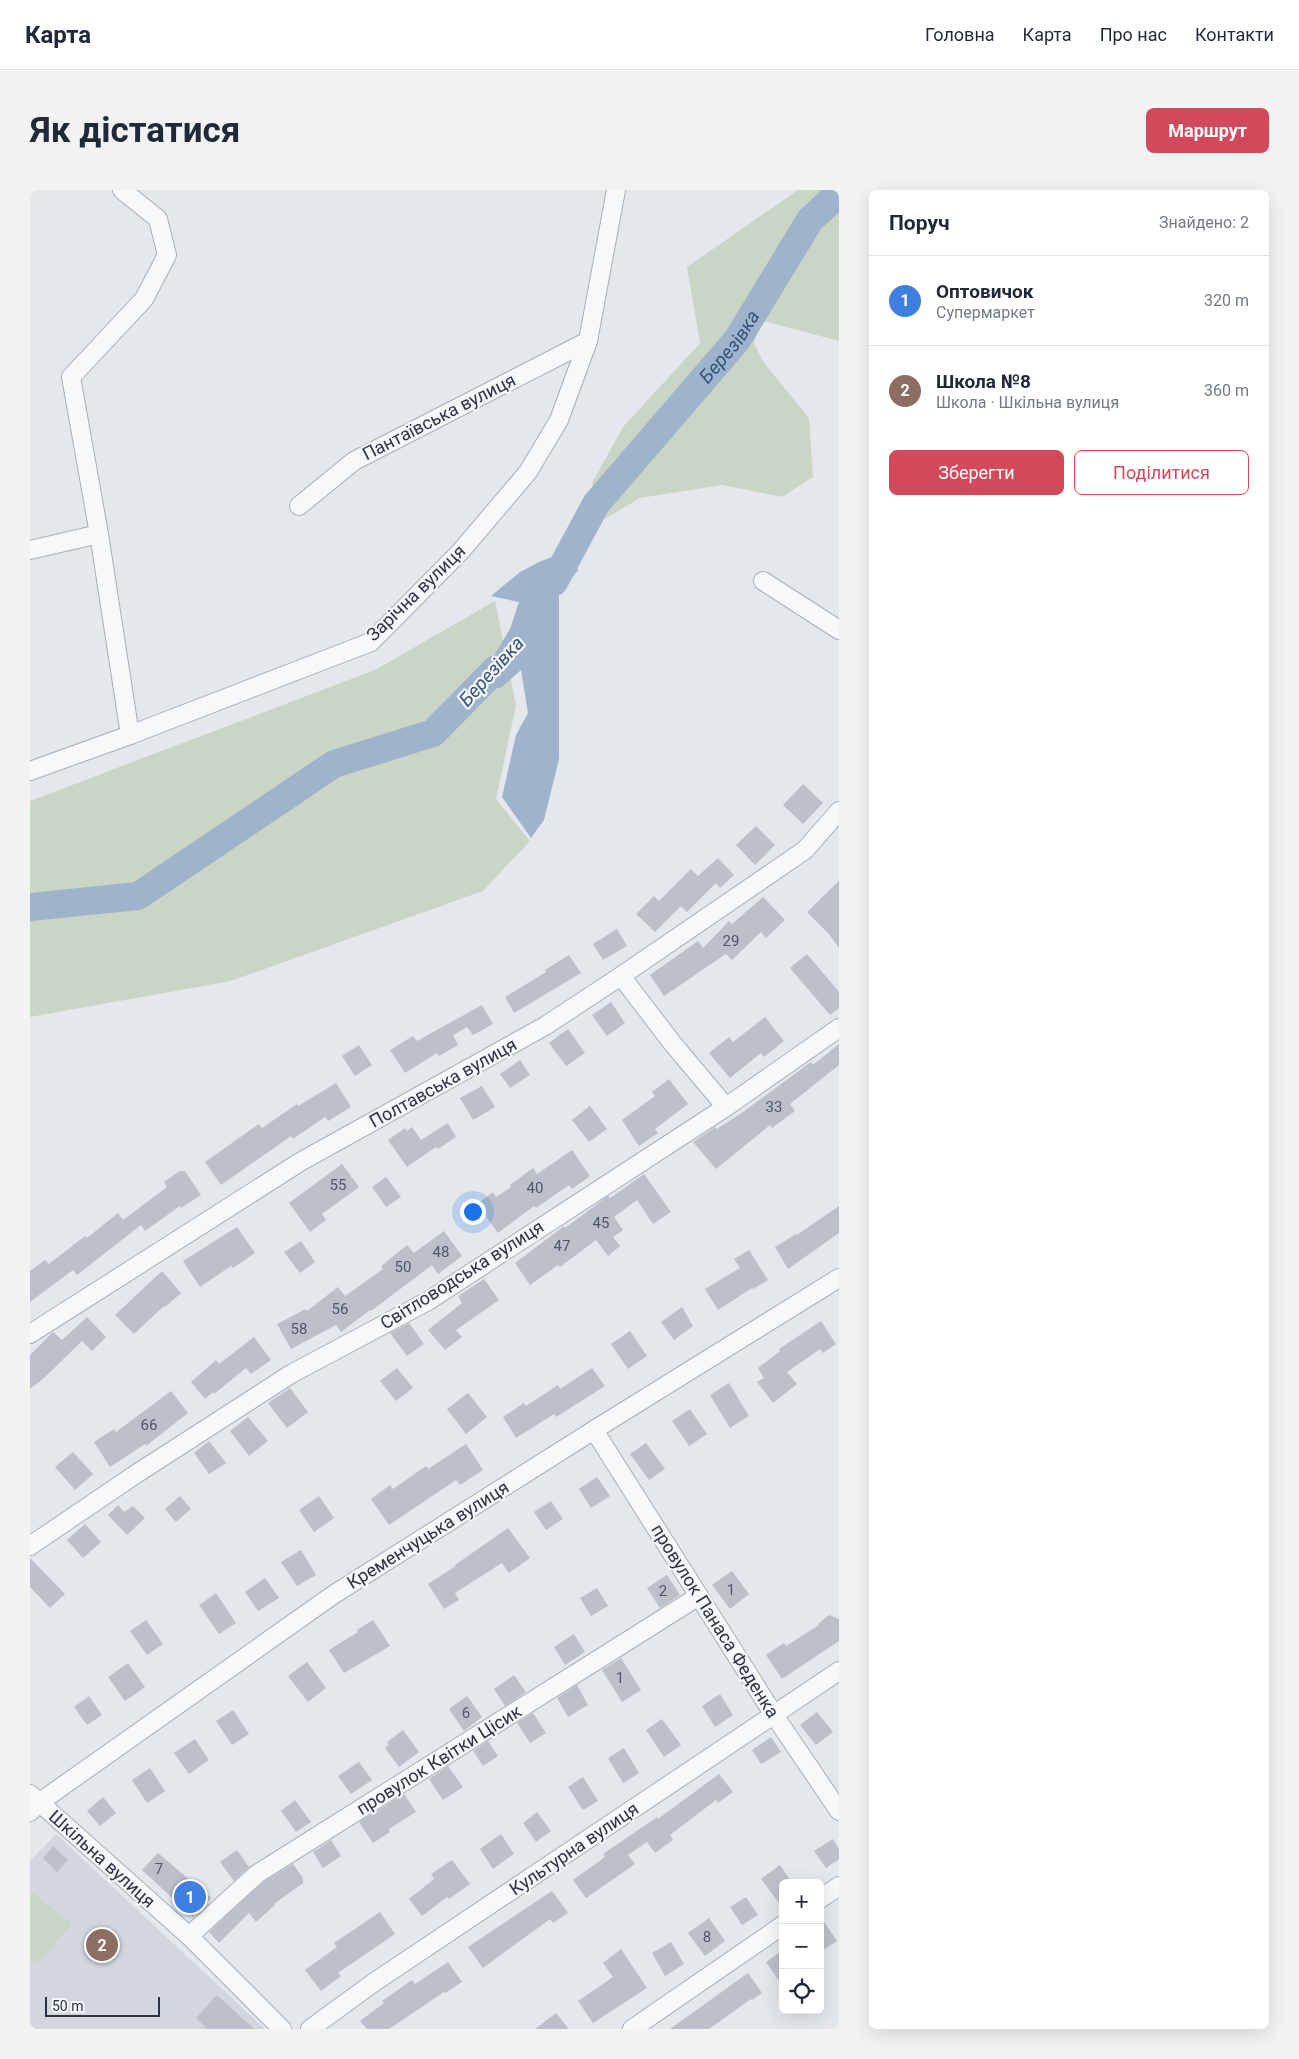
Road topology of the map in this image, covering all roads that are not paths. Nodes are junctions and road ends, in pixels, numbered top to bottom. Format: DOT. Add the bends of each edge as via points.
graph roads {
  1 [pos="122,190"];
  2 [pos="616,190"];
  3 [pos="588,341"];
  4 [pos="299,506"];
  5 [pos="99,534"];
  6 [pos="30,550"];
  7 [pos="763,581"];
  8 [pos="839,630"];
  9 [pos="130,735"];
  10 [pos="30,771"];
  11 [pos="839,811"];
  12 [pos="622,976"];
  13 [pos="839,1028"];
  14 [pos="726,1107"];
  15 [pos="839,1278"];
  16 [pos="30,1334"];
  17 [pos="594,1430"];
  18 [pos="30,1546"];
  19 [pos="699,1596"];
  20 [pos="839,1671"];
  21 [pos="774,1715"];
  22 [pos="33,1803"];
  23 [pos="839,1811"];
  24 [pos="839,1886"];
  25 [pos="824,1896"];
  26 [pos="779,1928"];
  27 [pos="189,1936"];
  28 [pos="282,2029"];
  29 [pos="310,2029"];
  30 [pos="632,2029"];
  1 -- 5 [label="street" via="158,219 167,255 144,299 71,377"];
  2 -- 3 [label="street, Зарічна вулиця"];
  3 -- 4 [label="street, Пантаївська вулиця" via="354,461"];
  3 -- 9 [label="street, Зарічна вулиця" via="559,420 528,472 460,552 371,642"];
  5 -- 6 [label="street"];
  5 -- 9 [label="street"];
  7 -- 8 [label="street"];
  9 -- 10 [label="street, Зарічна вулиця"];
  11 -- 12 [label="street, Полтавська вулиця" via="805,850"];
  12 -- 14 [label="street"];
  12 -- 16 [label="street, Полтавська вулиця" via="545,1026 300,1162"];
  13 -- 14 [label="street, Світловодська вулиця"];
  14 -- 18 [label="street, Світловодська вулиця" via="428,1301 291,1374"];
  15 -- 17 [label="street, Кременчуцька вулиця"];
  17 -- 19 [label="street, провулок Панаса Феденка"];
  17 -- 22 [label="street, Кременчуцька вулиця" via="333,1595"];
  19 -- 21 [label="street, провулок Панаса Феденка"];
  19 -- 27 [label="street, провулок Квітки Цісик" via="257,1874"];
  20 -- 21 [label="street, Культурна вулиця"];
  21 -- 23 [label="street, провулок Панаса Феденка"];
  21 -- 29 [label="street, Культурна вулиця" via="373,1983"];
  22 -- 27 [label="street, Шкільна вулиця"];
  24 -- 25 [label="street"];
  26 -- 30 [label="street"];
  27 -- 28 [label="street, Шкільна вулиця"];
}
